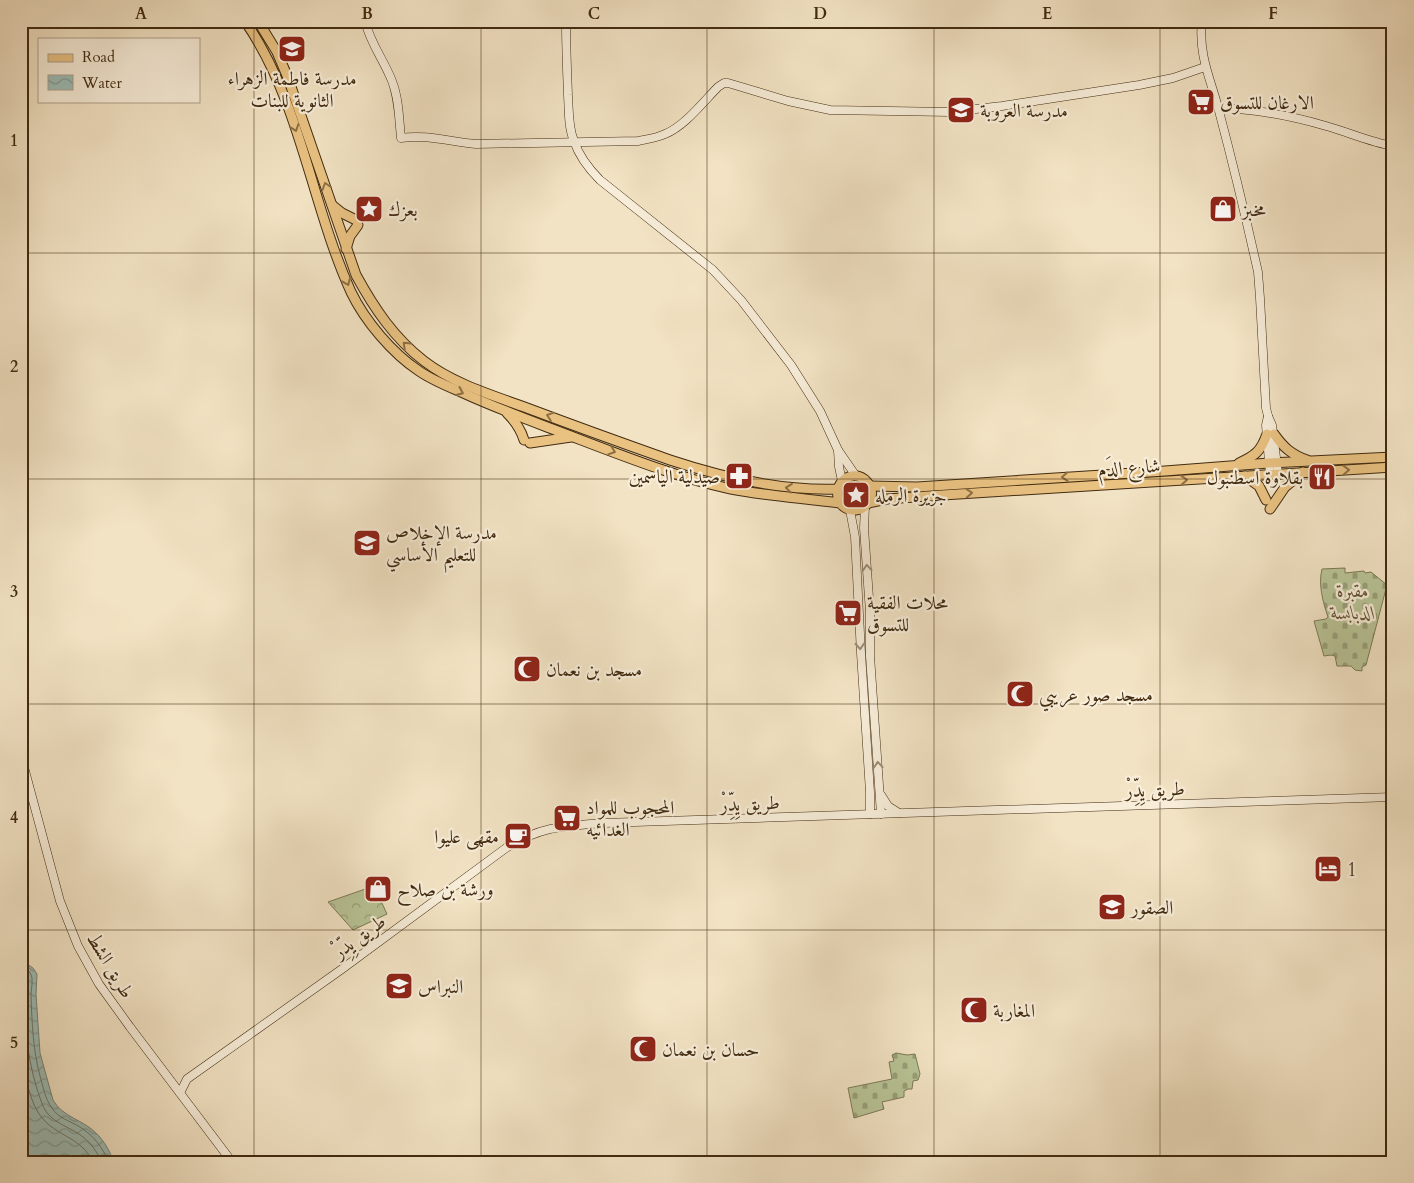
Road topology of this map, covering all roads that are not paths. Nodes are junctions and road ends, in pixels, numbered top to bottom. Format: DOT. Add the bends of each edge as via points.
graph roads {
  1 [pos="41,21"];
  2 [pos="245,21"];
  3 [pos="258,21"];
  4 [pos="365,21"];
  5 [pos="566,21"];
  6 [pos="1202,21"];
  7 [pos="21,25"];
  8 [pos="1206,68"];
  9 [pos="1219,108"];
  10 [pos="574,142"];
  11 [pos="1393,146"];
  12 [pos="332,205"];
  13 [pos="346,249"];
  14 [pos="505,412"];
  15 [pos="1270,434"];
  16 [pos="571,437"];
  17 [pos="838,450"];
  18 [pos="1393,457"];
  19 [pos="1309,461"];
  20 [pos="1273,463"];
  21 [pos="1232,466"];
  22 [pos="1393,467"];
  23 [pos="1304,472"];
  24 [pos="1274,474"];
  25 [pos="856,476"];
  26 [pos="1245,476"];
  27 [pos="840,485"];
  28 [pos="870,486"];
  29 [pos="1266,500"];
  30 [pos="840,503"];
  31 [pos="867,505"];
  32 [pos="1270,509"];
  33 [pos="850,510"];
  34 [pos="21,756"];
  35 [pos="870,792"];
  36 [pos="880,793"];
  37 [pos="1393,797"];
  38 [pos="870,814"];
  39 [pos="881,814"];
  40 [pos="900,814"];
  41 [pos="858,815"];
  42 [pos="187,1079"];
  43 [pos="171,1080"];
  44 [pos="180,1093"];
  45 [pos="232,1162"];
  1 -- 7 [label="street"];
  2 -- 14 [label="main road, one-way" via="278,82 337,256 363,313 388,344 419,371"];
  12 -- 3 [label="main road, one-way" via="288,78"];
  4 -- 10 [label="street" via="371,41 392,82 401,138 428,137 476,144"];
  5 -- 10 [label="street" via="569,114"];
  6 -- 8 [label="street" via="1201,40"];
  8 -- 9 [label="street"];
  8 -- 10 [label="street" via="1139,86 950,112 830,110 724,83 683,122 665,134 638,141"];
  9 -- 11 [label="street" via="1297,119"];
  9 -- 15 [label="street" via="1258,272 1266,425"];
  10 -- 17 [label="street" via="600,180 697,256 730,287 797,374 820,411"];
  12 -- 13 [label="main road"];
  12 -- 13 [label="main road" via="357,222"];
  27 -- 13 [label="main road, one-way" via="787,488 699,470 466,385 405,345 363,289"];
  14 -- 16 [label="main road"];
  14 -- 16 [label="main road" via="527,442"];
  15 -- 19 [label="main road" via="1290,453"];
  15 -- 20 [label="street"];
  15 -- 21 [label="main road" via="1255,455"];
  16 -- 30 [label="main road, one-way" via="728,488"];
  17 -- 25 [label="street"];
  17 -- 27 [label="street"];
  18 -- 19 [label="main road, شارع الدَم"];
  19 -- 20 [label="main road, شارع الدَم"];
  20 -- 21 [label="main road, شارع الدَم"];
  20 -- 24 [label="street"];
  21 -- 28 [label="main road, شارع الدَم, one-way" via="924,486"];
  23 -- 22 [label="main road, شارع الدَم, one-way"];
  23 -- 24 [label="main road, شارع الدَم"];
  23 -- 32 [label="main road" via="1285,487"];
  24 -- 26 [label="main road, شارع الدَم"];
  25 -- 27 [label="main road" via="848,477"];
  25 -- 28 [label="main road"];
  26 -- 29 [label="main road" via="1259,486"];
  31 -- 26 [label="main road, شارع الدَم, one-way" via="889,499"];
  27 -- 30 [label="main road"];
  28 -- 31 [label="main road"];
  30 -- 33 [label="main road"];
  31 -- 33 [label="main road"];
  36 -- 31 [label="street, one-way" via="870,656 865,537"];
  33 -- 35 [label="street, one-way" via="855,537"];
  34 -- 43 [label="street, طريق الشط" via="60,901 78,946 99,984"];
  35 -- 38 [label="street"];
  35 -- 41 [label="street" via="867,804"];
  36 -- 39 [label="street"];
  36 -- 40 [label="street" via="888,806"];
  37 -- 40 [label="street, طريق يِدِّرْ"];
  38 -- 39 [label="street, طريق يِدِّرْ"];
  38 -- 41 [label="street, طريق يِدِّرْ"];
  39 -- 40 [label="street, طريق يِدِّرْ"];
  41 -- 42 [label="street, طريق يِدِّرْ" via="604,823 566,826 530,834 506,848"];
  42 -- 43 [label="street"];
  42 -- 44 [label="street, طريق يِدِّرْ"];
  43 -- 44 [label="street, طريق الشط"];
  44 -- 45 [label="street, طريق الشط"];
}
